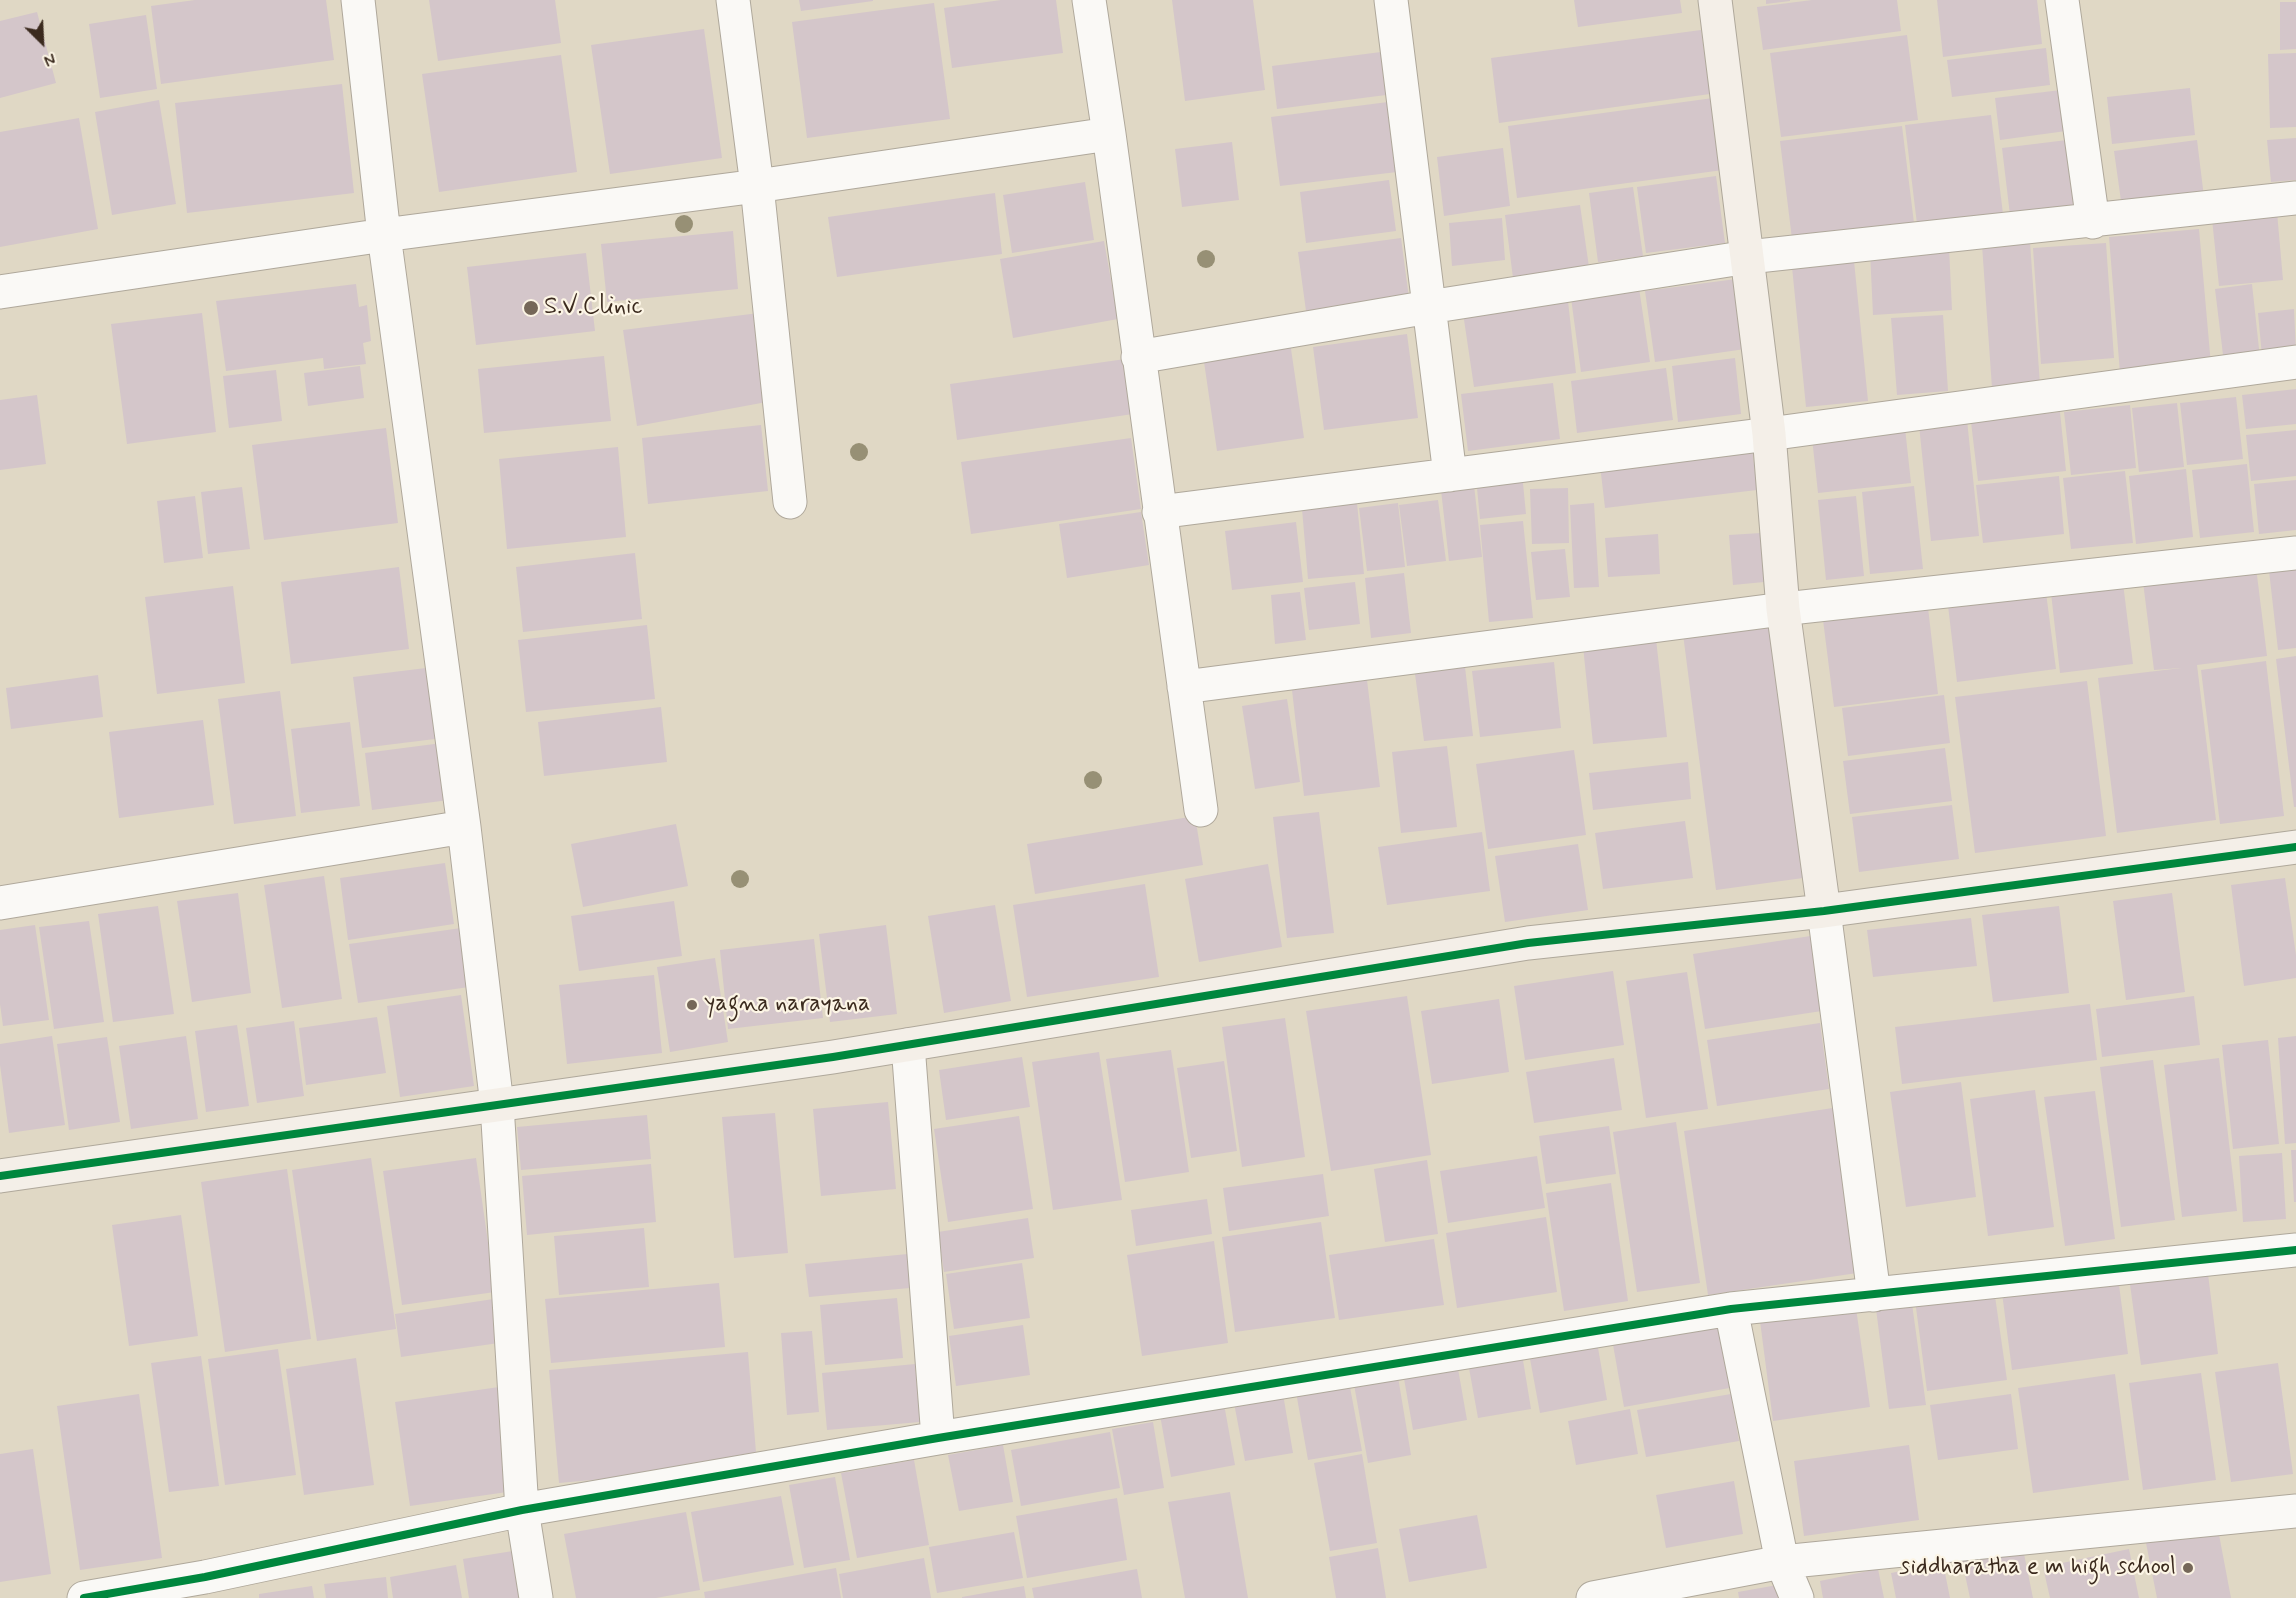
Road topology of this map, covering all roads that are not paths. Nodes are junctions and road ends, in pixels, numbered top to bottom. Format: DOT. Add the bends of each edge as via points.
graph roads {
  1 [pos="358,0"];
  2 [pos="733,0"];
  3 [pos="1089,0"];
  4 [pos="1391,0"];
  5 [pos="1715,0"];
  6 [pos="2062,0"];
  7 [pos="1109,134"];
  8 [pos="757,186"];
  9 [pos="2296,198"];
  10 [pos="2093,222"];
  11 [pos="384,235"];
  12 [pos="1748,257"];
  13 [pos="0,292"];
  14 [pos="1429,307"];
  15 [pos="1138,357"];
  16 [pos="2296,362"];
  17 [pos="1769,434"];
  18 [pos="1450,475"];
  19 [pos="790,502"];
  20 [pos="1159,512"];
  21 [pos="2296,553"];
  22 [pos="1783,609"];
  23 [pos="1184,687"];
  24 [pos="1201,810"];
  25 [pos="464,827"];
  26 [pos="2296,847"];
  27 [pos="0,903"];
  28 [pos="1824,911"];
  29 [pos="909,1045"];
  30 [pos="497,1105"];
  31 [pos="0,1176"];
  32 [pos="2296,1250"];
  33 [pos="1874,1295"];
  34 [pos="1731,1309"];
  35 [pos="938,1438"];
  36 [pos="522,1510"];
  37 [pos="2296,1512"];
  38 [pos="1782,1562"];
  39 [pos="84,1598"];
  40 [pos="536,1598"];
  41 [pos="1593,1598"];
  42 [pos="1797,1598"];
  1 -- 11 [label="street"];
  2 -- 8 [label="street"];
  3 -- 7 [label="street"];
  4 -- 14 [label="street"];
  5 -- 12 [label="street"];
  6 -- 10 [label="street"];
  7 -- 8 [label="street"];
  7 -- 15 [label="street"];
  8 -- 11 [label="street"];
  8 -- 19 [label="street"];
  9 -- 10 [label="street"];
  10 -- 12 [label="street"];
  11 -- 13 [label="street"];
  11 -- 25 [label="street"];
  12 -- 14 [label="street"];
  12 -- 17 [label="street"];
  14 -- 15 [label="street"];
  14 -- 18 [label="street"];
  15 -- 20 [label="street"];
  16 -- 17 [label="street"];
  17 -- 18 [label="street"];
  17 -- 22 [label="street"];
  18 -- 20 [label="street"];
  20 -- 23 [label="street"];
  21 -- 22 [label="street"];
  22 -- 23 [label="street"];
  22 -- 28 [label="street"];
  23 -- 24 [label="street"];
  25 -- 27 [label="street"];
  25 -- 30 [label="street"];
  26 -- 28 [label="street"];
  28 -- 29 [label="street" via="1528,943"];
  28 -- 33 [label="street"];
  29 -- 30 [label="street"];
  29 -- 35 [label="street"];
  30 -- 31 [label="street"];
  30 -- 36 [label="street"];
  32 -- 33 [label="street"];
  33 -- 34 [label="street"];
  34 -- 35 [label="street"];
  34 -- 38 [label="street"];
  35 -- 36 [label="street"];
  36 -- 39 [label="street" via="205,1577"];
  36 -- 40 [label="street"];
  37 -- 38 [label="street"];
  38 -- 41 [label="street"];
  38 -- 42 [label="street"];
}
